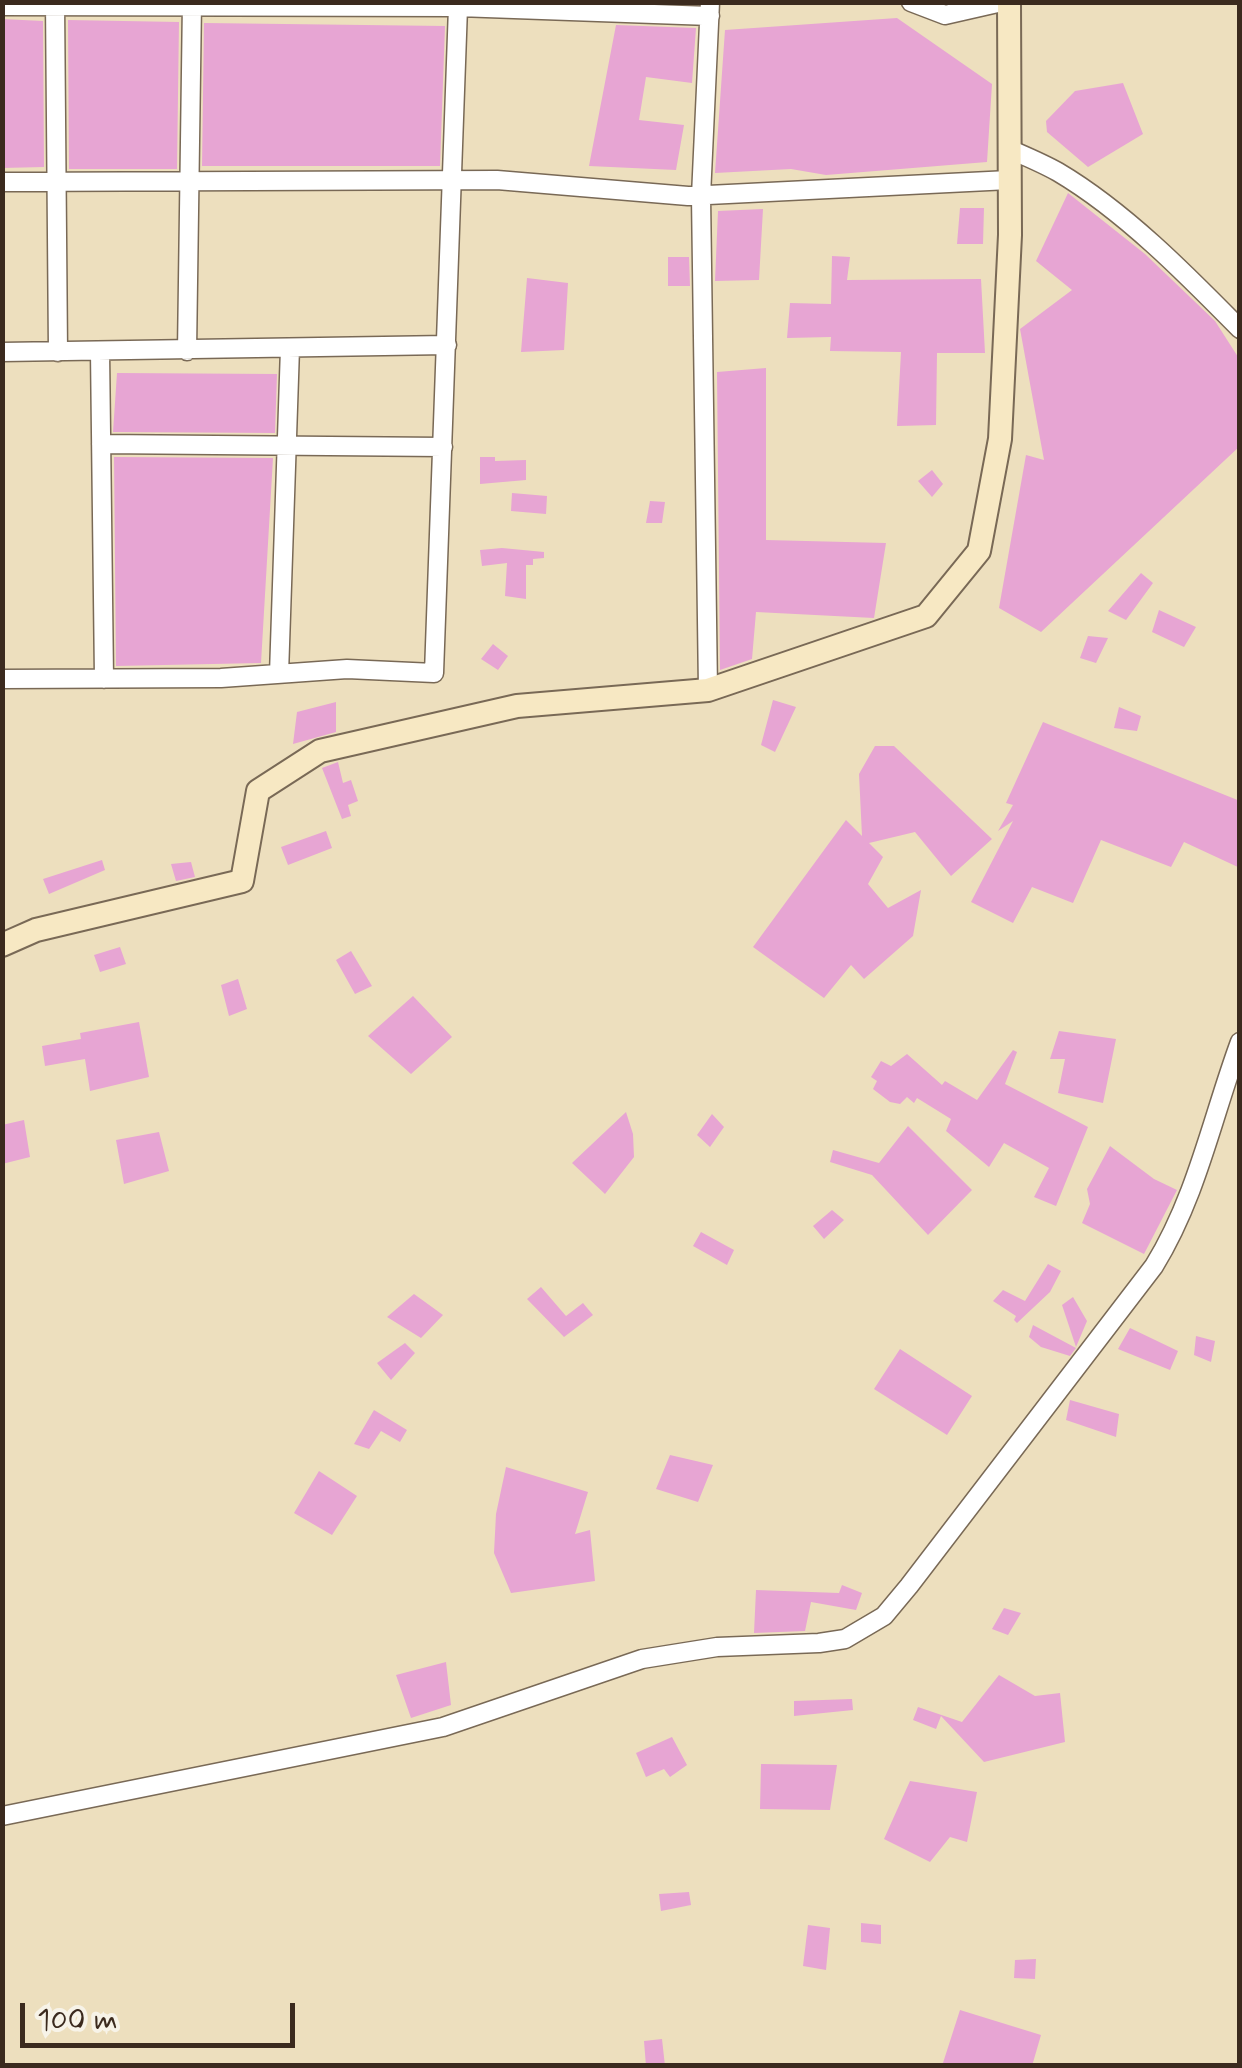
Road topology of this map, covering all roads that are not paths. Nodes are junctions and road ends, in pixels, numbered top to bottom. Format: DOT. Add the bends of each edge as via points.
graph roads {
  1 [pos="911,2"];
  2 [pos="1006,2"];
  3 [pos="55,4"];
  4 [pos="192,4"];
  5 [pos="458,5"];
  6 [pos="2,6"];
  7 [pos="710,9"];
  8 [pos="1009,148"];
  9 [pos="450,180"];
  10 [pos="1010,180"];
  11 [pos="56,181"];
  12 [pos="189,181"];
  13 [pos="2,182"];
  14 [pos="701,196"];
  15 [pos="1240,329"];
  16 [pos="447,345"];
  17 [pos="290,348"];
  18 [pos="188,351"];
  19 [pos="2,352"];
  20 [pos="58,352"];
  21 [pos="100,352"];
  22 [pos="101,444"];
  23 [pos="287,446"];
  24 [pos="443,448"];
  25 [pos="279,674"];
  26 [pos="104,678"];
  27 [pos="2,679"];
  28 [pos="708,690"];
  29 [pos="2,945"];
  30 [pos="1240,1042"];
  31 [pos="2,1816"];
  1 -- 2 [label="street" via="945,15"];
  2 -- 8 [label="street"];
  3 -- 4 [label="street"];
  3 -- 6 [label="street"];
  3 -- 11 [label="street"];
  4 -- 5 [label="street"];
  4 -- 12 [label="street"];
  5 -- 7 [label="street"];
  5 -- 9 [label="street"];
  7 -- 14 [label="street"];
  8 -- 10 [label="street"];
  8 -- 15 [label="street" via="1059,173 1106,208"];
  9 -- 12 [label="street"];
  9 -- 14 [label="street"];
  9 -- 16 [label="street"];
  10 -- 14 [label="street"];
  10 -- 28 [label="street" via="1000,439 979,551 926,616"];
  11 -- 12 [label="street"];
  11 -- 13 [label="street"];
  11 -- 20 [label="street"];
  12 -- 18 [label="street"];
  14 -- 28 [label="street"];
  16 -- 17 [label="street"];
  16 -- 24 [label="street"];
  17 -- 18 [label="street"];
  17 -- 23 [label="street"];
  18 -- 21 [label="street"];
  19 -- 20 [label="street"];
  20 -- 21 [label="street"];
  21 -- 22 [label="street"];
  22 -- 23 [label="street"];
  22 -- 26 [label="street"];
  23 -- 24 [label="street"];
  23 -- 25 [label="street"];
  24 -- 25 [label="street" via="434,673"];
  25 -- 26 [label="street"];
  26 -- 27 [label="street"];
  28 -- 29 [label="street" via="517,706 320,751 258,791 242,881 36,930"];
  30 -- 31 [label="street" via="1196,1182 1154,1266 872,1626 832,1642 642,1658 402,1738"];
}
